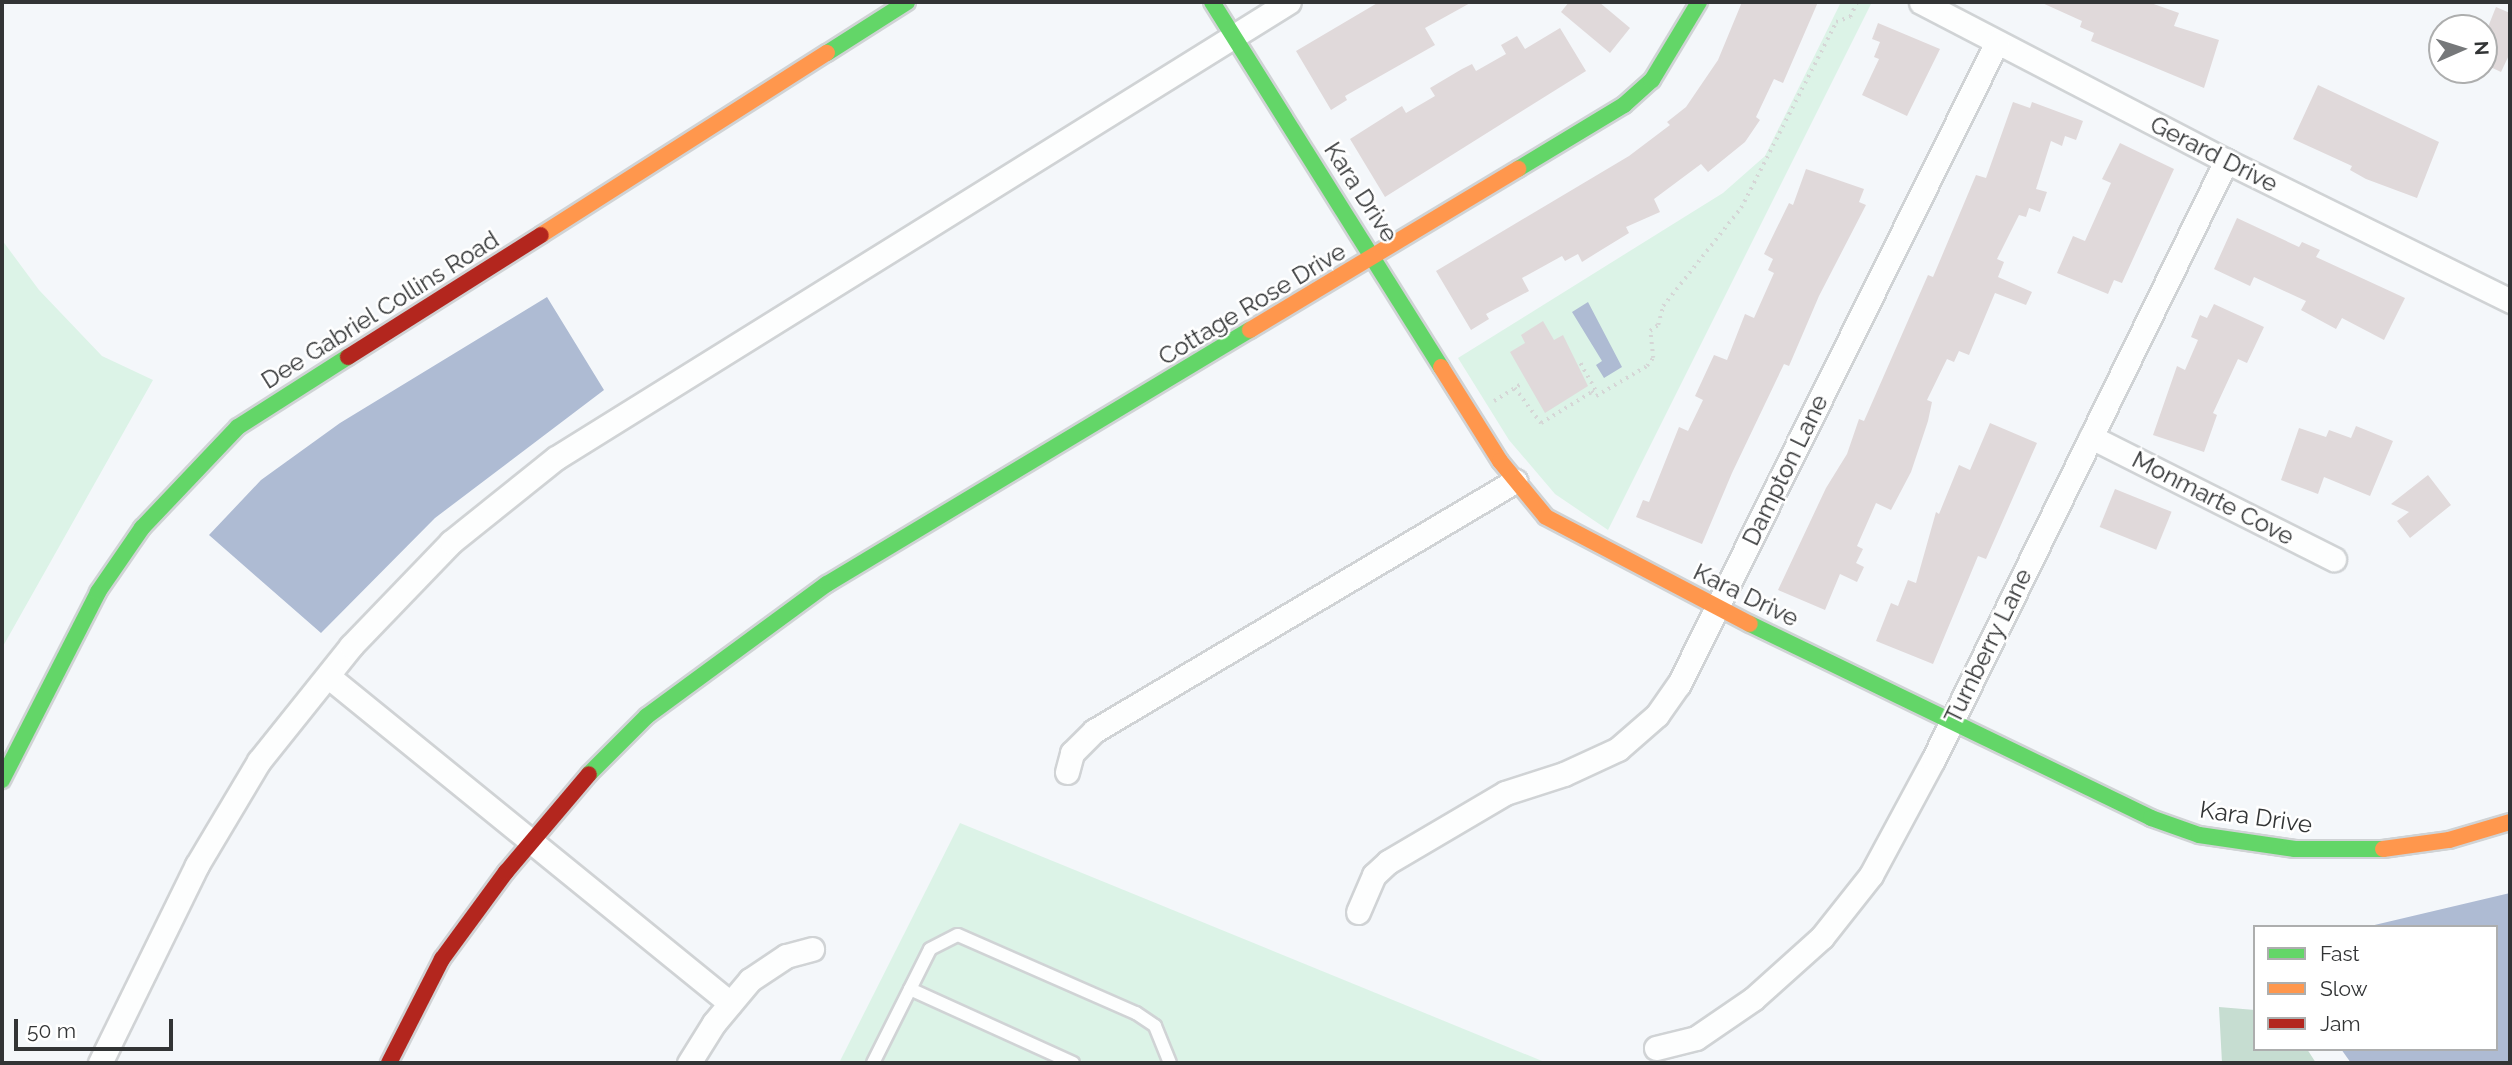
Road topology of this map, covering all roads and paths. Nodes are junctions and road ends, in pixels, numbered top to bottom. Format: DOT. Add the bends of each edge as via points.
graph roads {
  1 [pos="907,2"];
  2 [pos="1212,2"];
  3 [pos="1289,2"];
  4 [pos="1699,2"];
  5 [pos="1857,2"];
  6 [pos="1921,2"];
  7 [pos="1234,36"];
  8 [pos="1997,43"];
  9 [pos="2226,161"];
  10 [pos="1376,257"];
  11 [pos="2510,302"];
  12 [pos="1578,361"];
  13 [pos="1592,391"];
  14 [pos="1492,402"];
  15 [pos="2091,437"];
  16 [pos="1515,481"];
  17 [pos="2334,559"];
  18 [pos="1716,609"];
  19 [pos="329,677"];
  20 [pos="1951,723"];
  21 [pos="1067,772"];
  22 [pos="2,780"];
  23 [pos="2510,822"];
  24 [pos="528,842"];
  25 [pos="1358,912"];
  26 [pos="813,949"];
  27 [pos="910,989"];
  28 [pos="730,1003"];
  29 [pos="1656,1048"];
  30 [pos="100,1063"];
  31 [pos="389,1063"];
  32 [pos="689,1063"];
  33 [pos="873,1063"];
  34 [pos="1073,1063"];
  35 [pos="1170,1063"];
  1 -- 22 [label="street, Dee Gabriel Collins Road" via="238,427 142,528 98,592"];
  2 -- 7 [label="street, Kara Drive"];
  3 -- 7 [label="street"];
  4 -- 10 [label="street, Cottage Rose Drive" via="1652,80 1624,106"];
  5 -- 13 [label="path" via="1850,18 1836,22 1741,208 1663,306 1658,325 1650,331 1655,350 1647,366 1596,396"];
  6 -- 8 [label="street, Gerard Drive"];
  7 -- 10 [label="street, Kara Drive"];
  7 -- 19 [label="street" via="556,458 451,542 351,646"];
  8 -- 9 [label="street, Gerard Drive"];
  8 -- 18 [label="street, Dampton Lane"];
  9 -- 11 [label="street, Gerard Drive"];
  9 -- 15 [label="street, Turnberry Lane"];
  10 -- 16 [label="street, Kara Drive"];
  10 -- 24 [label="street, Cottage Rose Drive" via="827,584 647,716"];
  12 -- 13 [label="path"];
  13 -- 14 [label="path" via="1541,423 1518,387"];
  15 -- 17 [label="street, Monmarte Cove"];
  15 -- 20 [label="street, Turnberry Lane"];
  16 -- 18 [label="street, Kara Drive" via="1546,517"];
  16 -- 21 [label="street" via="1094,731 1072,753"];
  18 -- 20 [label="street, Kara Drive" via="1845,667"];
  18 -- 25 [label="street, Dampton Lane" via="1679,684 1639,733 1593,762 1485,803 1388,862 1374,875"];
  19 -- 24 [label="street"];
  19 -- 30 [label="street" via="259,761 197,865"];
  20 -- 23 [label="street, Kara Drive" via="2151,818 2199,835 2295,849 2377,850 2449,840"];
  20 -- 29 [label="street, Turnberry Lane" via="1871,875 1822,937 1772,984 1713,1028 1681,1044"];
  24 -- 28 [label="street"];
  24 -- 31 [label="street, Cottage Rose Drive" via="442,959"];
  26 -- 28 [label="street" via="786,956 750,980"];
  27 -- 33 [label="lane"];
  27 -- 34 [label="lane"];
  27 -- 35 [label="lane" via="930,949 958,934 1136,1013 1154,1026"];
  28 -- 32 [label="street"];
}
